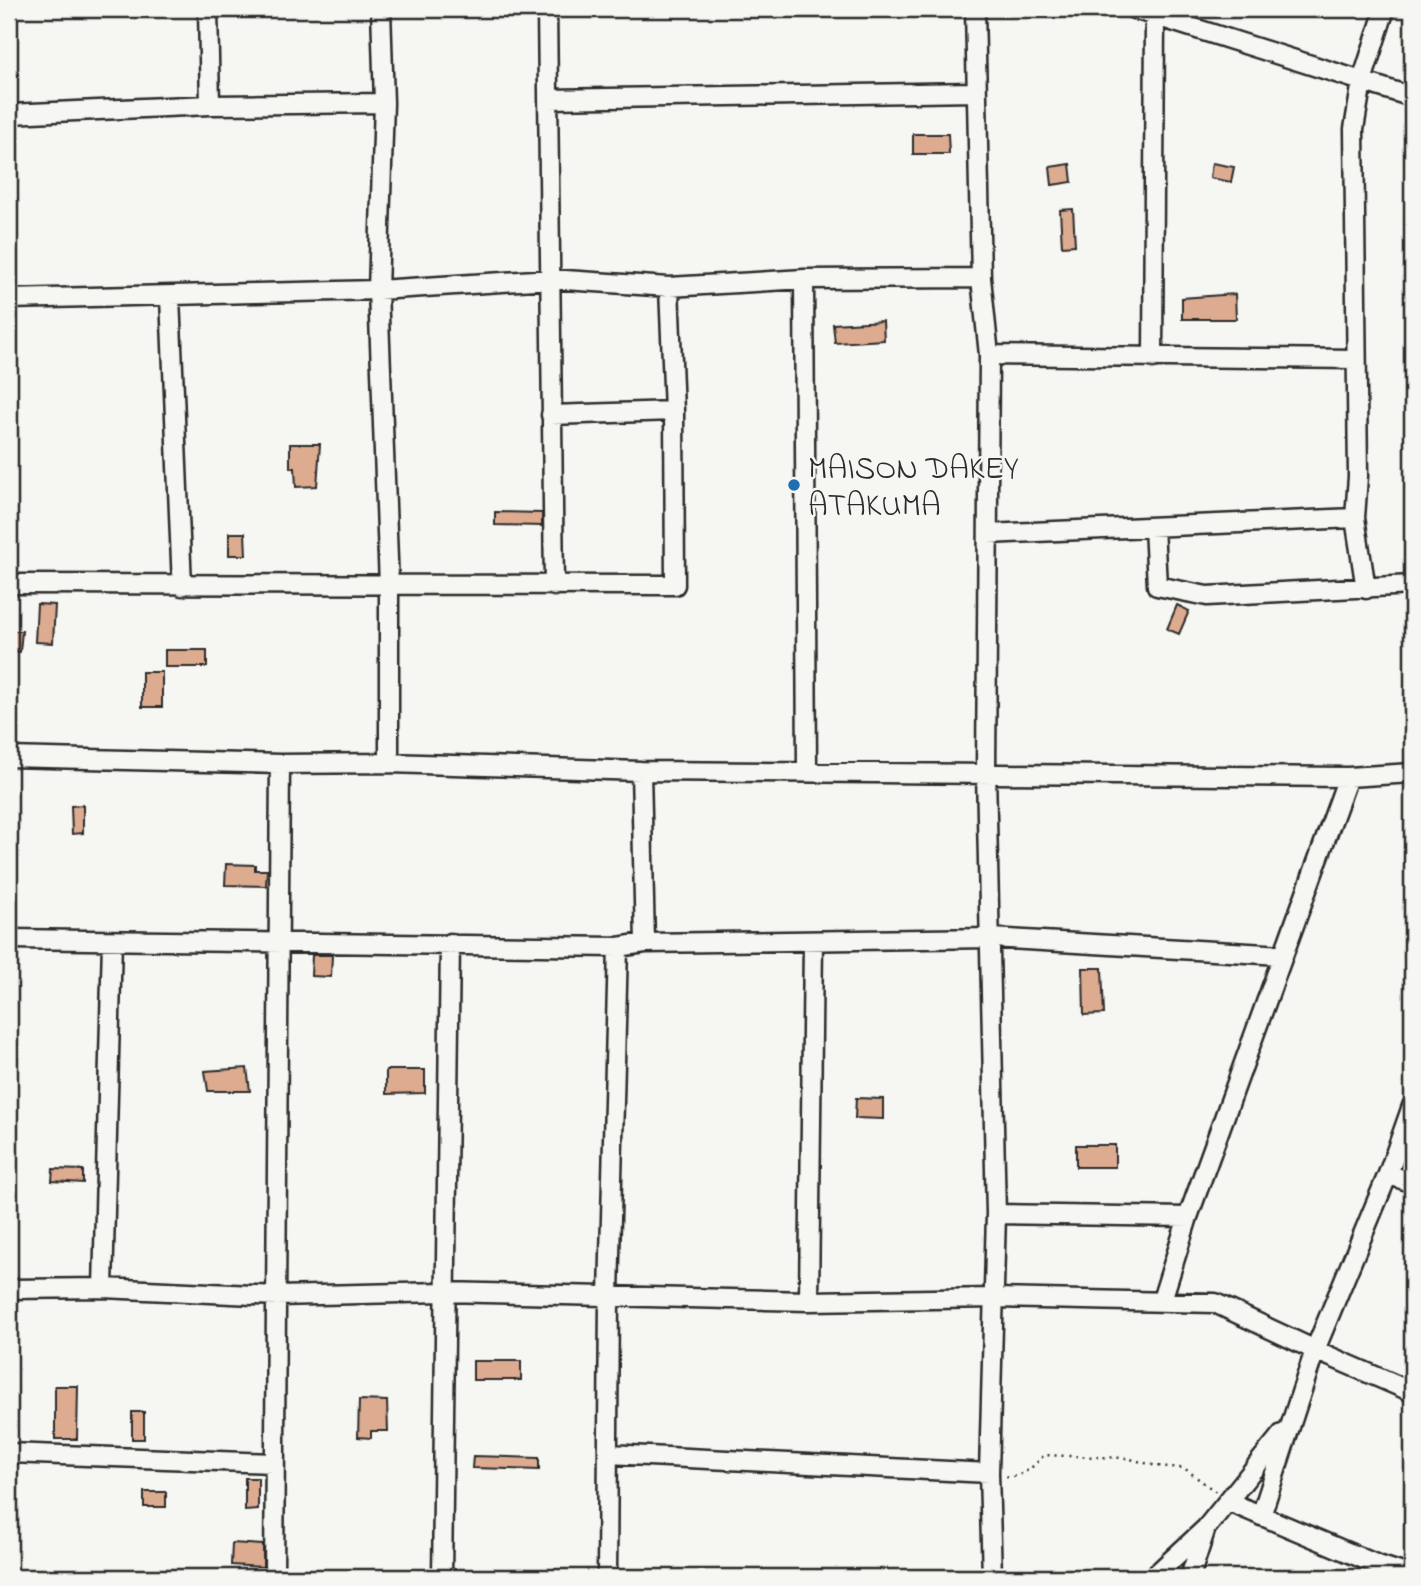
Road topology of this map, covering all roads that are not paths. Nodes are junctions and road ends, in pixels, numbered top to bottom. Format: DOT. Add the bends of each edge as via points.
graph roads {
  1 [pos="208,9"];
  2 [pos="382,9"];
  3 [pos="547,9"];
  4 [pos="975,9"];
  5 [pos="1134,9"];
  6 [pos="1385,9"];
  7 [pos="1155,16"];
  8 [pos="1362,82"];
  9 [pos="975,92"];
  10 [pos="1412,97"];
  11 [pos="549,99"];
  12 [pos="384,103"];
  13 [pos="209,105"];
  14 [pos="9,114"];
  15 [pos="981,278"];
  16 [pos="550,279"];
  17 [pos="804,279"];
  18 [pos="668,286"];
  19 [pos="378,290"];
  20 [pos="170,297"];
  21 [pos="9,299"];
  22 [pos="989,355"];
  23 [pos="1153,358"];
  24 [pos="1356,359"];
  25 [pos="674,411"];
  26 [pos="551,415"];
  27 [pos="1355,518"];
  28 [pos="1154,527"];
  29 [pos="988,534"];
  30 [pos="9,584"];
  31 [pos="1412,584"];
  32 [pos="181,586"];
  33 [pos="389,586"];
  34 [pos="554,586"];
  35 [pos="1366,589"];
  36 [pos="9,757"];
  37 [pos="389,762"];
  38 [pos="280,764"];
  39 [pos="807,770"];
  40 [pos="641,771"];
  41 [pos="986,773"];
  42 [pos="1412,774"];
  43 [pos="1348,777"];
  44 [pos="991,938"];
  45 [pos="9,940"];
  46 [pos="112,941"];
  47 [pos="813,941"];
  48 [pos="450,943"];
  49 [pos="645,943"];
  50 [pos="280,945"];
  51 [pos="618,947"];
  52 [pos="1282,955"];
  53 [pos="1412,1106"];
  54 [pos="1388,1174"];
  55 [pos="1412,1183"];
  56 [pos="996,1214"];
  57 [pos="1188,1217"];
  58 [pos="103,1288"];
  59 [pos="9,1289"];
  60 [pos="443,1292"];
  61 [pos="609,1295"];
  62 [pos="277,1296"];
  63 [pos="996,1297"];
  64 [pos="1162,1300"];
  65 [pos="809,1301"];
  66 [pos="1315,1350"];
  67 [pos="1412,1392"];
  68 [pos="1291,1422"];
  69 [pos="9,1453"];
  70 [pos="609,1454"];
  71 [pos="273,1463"];
  72 [pos="989,1474"];
  73 [pos="1229,1502"];
  74 [pos="1261,1516"];
  75 [pos="1206,1528"];
  76 [pos="1375,1571"];
  77 [pos="1412,1576"];
  78 [pos="274,1577"];
  79 [pos="442,1577"];
  80 [pos="607,1577"];
  81 [pos="992,1577"];
  82 [pos="1153,1577"];
  83 [pos="1190,1577"];
  1 -- 13 [label="street"];
  2 -- 12 [label="street"];
  3 -- 11 [label="street"];
  4 -- 9 [label="street"];
  5 -- 7 [label="street"];
  6 -- 8 [label="street"];
  7 -- 8 [label="street"];
  7 -- 23 [label="street"];
  8 -- 10 [label="street"];
  8 -- 24 [label="street" via="1354,128"];
  9 -- 11 [label="street"];
  9 -- 15 [label="street"];
  11 -- 16 [label="street"];
  12 -- 13 [label="street"];
  12 -- 19 [label="street"];
  13 -- 14 [label="street"];
  15 -- 17 [label="street"];
  15 -- 22 [label="street"];
  16 -- 18 [label="street"];
  16 -- 19 [label="street"];
  16 -- 26 [label="street"];
  17 -- 18 [label="street"];
  17 -- 39 [label="street"];
  18 -- 25 [label="street"];
  19 -- 20 [label="street"];
  19 -- 33 [label="street"];
  20 -- 21 [label="street"];
  20 -- 32 [label="street"];
  22 -- 23 [label="street"];
  22 -- 29 [label="street"];
  23 -- 24 [label="street"];
  24 -- 27 [label="street"];
  25 -- 26 [label="street"];
  25 -- 34 [label="street" via="675,585"];
  26 -- 34 [label="street"];
  27 -- 28 [label="street"];
  27 -- 35 [label="street"];
  28 -- 29 [label="street"];
  28 -- 35 [label="street" via="1157,586 1206,596"];
  29 -- 41 [label="street"];
  30 -- 32 [label="street"];
  31 -- 35 [label="street"];
  32 -- 33 [label="street"];
  33 -- 34 [label="street"];
  33 -- 37 [label="street"];
  36 -- 38 [label="street"];
  37 -- 38 [label="street"];
  37 -- 40 [label="street"];
  38 -- 50 [label="street"];
  39 -- 40 [label="street"];
  39 -- 41 [label="street"];
  40 -- 49 [label="street"];
  41 -- 43 [label="street"];
  41 -- 44 [label="street"];
  42 -- 43 [label="street"];
  43 -- 52 [label="street"];
  44 -- 47 [label="street"];
  44 -- 52 [label="street"];
  44 -- 56 [label="street"];
  45 -- 46 [label="street"];
  46 -- 50 [label="street"];
  46 -- 58 [label="street"];
  47 -- 49 [label="street"];
  47 -- 65 [label="street"];
  48 -- 50 [label="street"];
  48 -- 51 [label="street"];
  48 -- 60 [label="street"];
  49 -- 51 [label="street"];
  50 -- 62 [label="street"];
  51 -- 61 [label="street"];
  52 -- 57 [label="street"];
  53 -- 54 [label="street"];
  54 -- 55 [label="street"];
  54 -- 66 [label="street"];
  56 -- 57 [label="street"];
  56 -- 63 [label="street"];
  57 -- 64 [label="street"];
  58 -- 59 [label="street"];
  58 -- 62 [label="street"];
  60 -- 61 [label="street"];
  60 -- 62 [label="street"];
  60 -- 79 [label="street"];
  61 -- 65 [label="street"];
  61 -- 70 [label="street"];
  62 -- 71 [label="street"];
  63 -- 64 [label="street"];
  63 -- 65 [label="street"];
  63 -- 72 [label="street"];
  64 -- 66 [label="street" via="1215,1303"];
  66 -- 67 [label="street"];
  66 -- 68 [label="street"];
  68 -- 73 [label="street"];
  68 -- 74 [label="street"];
  69 -- 71 [label="street"];
  70 -- 72 [label="street"];
  70 -- 80 [label="street"];
  71 -- 78 [label="street"];
  72 -- 81 [label="street"];
  73 -- 74 [label="street"];
  73 -- 75 [label="street"];
  74 -- 76 [label="street"];
  75 -- 82 [label="street"];
  75 -- 83 [label="street"];
  76 -- 77 [label="street"];
}
